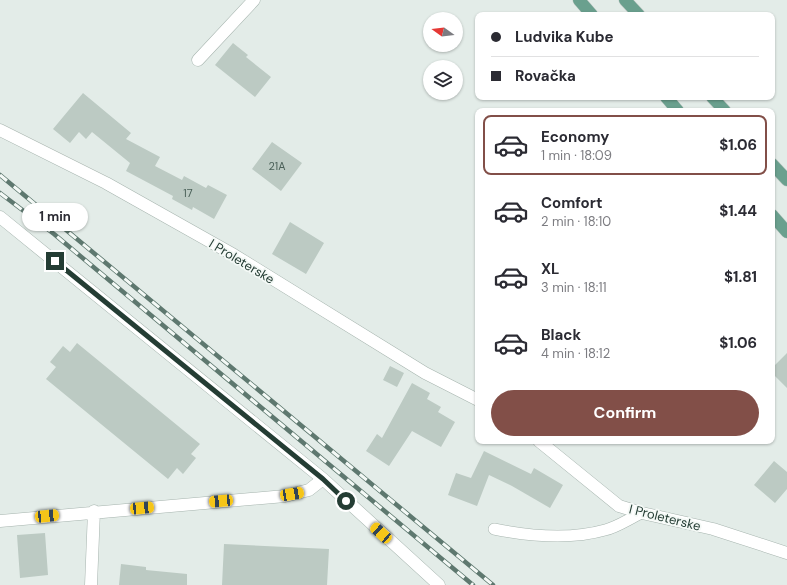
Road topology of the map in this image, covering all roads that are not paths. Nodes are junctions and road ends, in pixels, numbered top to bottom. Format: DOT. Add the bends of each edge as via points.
graph roads {
  1 [pos="254,0"];
  2 [pos="579,0"];
  3 [pos="625,0"];
  4 [pos="589,12"];
  5 [pos="635,12"];
  6 [pos="198,60"];
  7 [pos="669,100"];
  8 [pos="715,100"];
  9 [pos="675,108"];
  10 [pos="722,108"];
  11 [pos="0,130"];
  12 [pos="775,167"];
  13 [pos="787,180"];
  14 [pos="0,217"];
  15 [pos="775,218"];
  16 [pos="787,232"];
  17 [pos="475,399"];
  18 [pos="543,444"];
  19 [pos="323,479"];
  20 [pos="94,512"];
  21 [pos="642,513"];
  22 [pos="0,521"];
  23 [pos="494,529"];
  24 [pos="786,551"];
  25 [pos="92,585"];
  26 [pos="439,585"];
  1 -- 6 [label="street"];
  2 -- 4 [label="main road"];
  3 -- 5 [label="main road"];
  7 -- 9 [label="main road"];
  8 -- 10 [label="main road"];
  11 -- 17 [label="street, I Proleterske" via="106,183 234,255 425,374"];
  12 -- 13 [label="main road"];
  14 -- 19 [label="street"];
  15 -- 16 [label="main road"];
  18 -- 21 [label="street, I Proleterske" via="612,502"];
  19 -- 20 [label="street" via="309,490 285,496"];
  19 -- 26 [label="street"];
  20 -- 22 [label="street"];
  20 -- 25 [label="street"];
  21 -- 23 [label="lane" via="607,530 591,534 533,535"];
  21 -- 24 [label="street, I Proleterske" via="713,529"];
}
